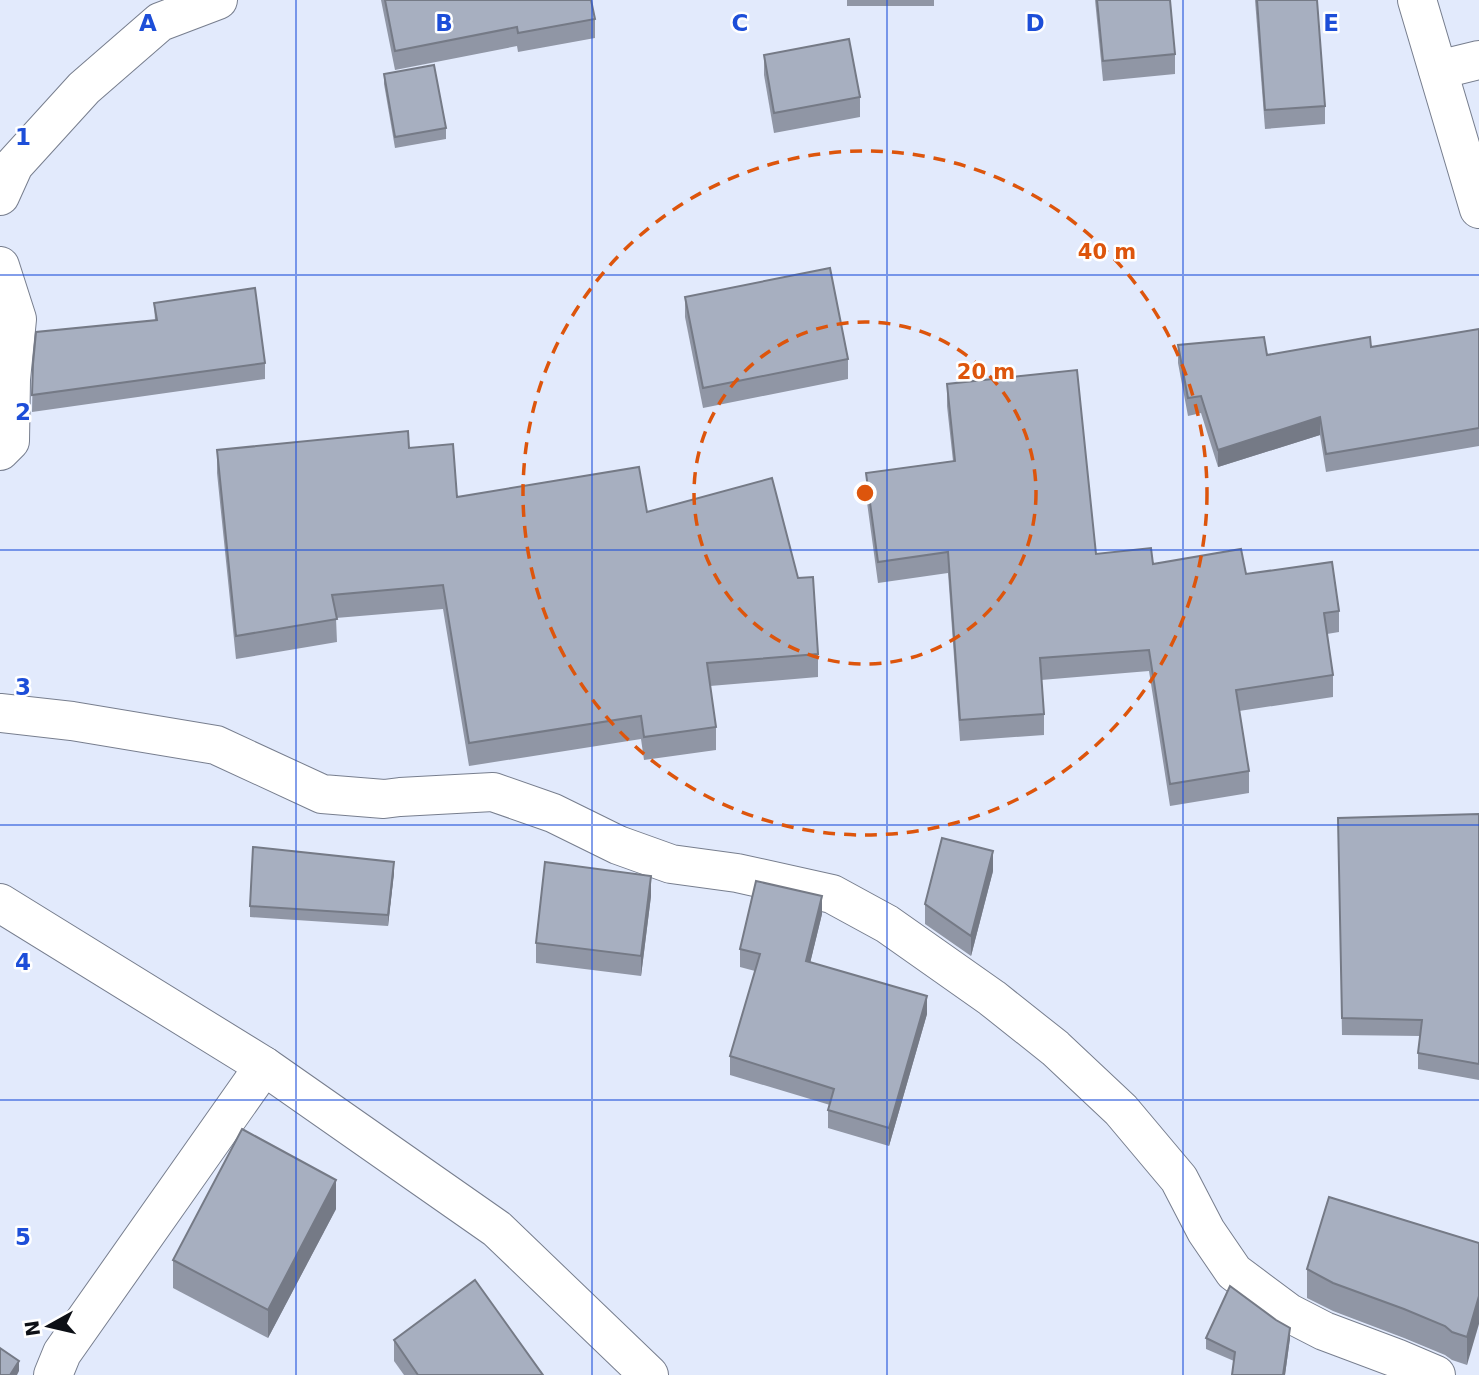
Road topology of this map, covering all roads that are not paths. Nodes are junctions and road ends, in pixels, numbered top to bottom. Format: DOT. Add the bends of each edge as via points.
graph roads {
  1 [pos="218,0"];
  2 [pos="1417,0"];
  3 [pos="1479,60"];
  4 [pos="1438,70"];
  5 [pos="0,196"];
  6 [pos="1479,209"];
  7 [pos="0,266"];
  8 [pos="0,451"];
  9 [pos="0,713"];
  10 [pos="0,903"];
  11 [pos="264,1066"];
  12 [pos="54,1375"];
  13 [pos="649,1375"];
  14 [pos="1436,1375"];
  1 -- 5 [label="street" via="160,22 84,88 14,165"];
  2 -- 4 [label="street"];
  3 -- 4 [label="street"];
  4 -- 6 [label="street"];
  7 -- 8 [label="street" via="17,319 10,441"];
  9 -- 14 [label="street" via="216,745 323,793 384,799 494,792 671,864 832,894 887,924 992,998 1055,1048 1121,1110 1179,1179 1234,1272 1289,1313 1324,1331"];
  10 -- 11 [label="street"];
  11 -- 12 [label="street" via="62,1353"];
  11 -- 13 [label="street" via="496,1229"];
}
